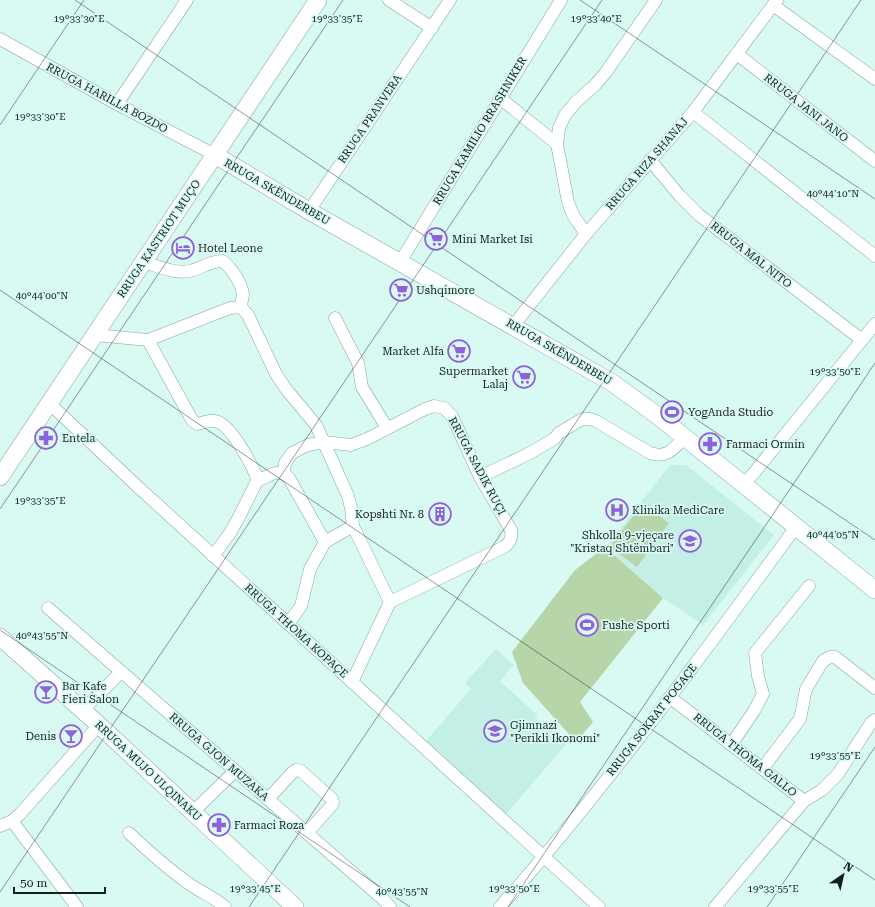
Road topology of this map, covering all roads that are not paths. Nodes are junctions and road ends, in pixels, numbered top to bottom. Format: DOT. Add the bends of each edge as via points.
graph roads {
  1 [pos="187,0"];
  2 [pos="318,0"];
  3 [pos="389,0"];
  4 [pos="450,0"];
  5 [pos="560,0"];
  6 [pos="656,0"];
  7 [pos="775,3"];
  8 [pos="432,28"];
  9 [pos="0,39"];
  10 [pos="736,54"];
  11 [pos="875,79"];
  12 [pos="500,98"];
  13 [pos="117,104"];
  14 [pos="693,112"];
  15 [pos="557,144"];
  16 [pos="215,155"];
  17 [pos="650,160"];
  18 [pos="875,161"];
  19 [pos="309,211"];
  20 [pos="586,234"];
  21 [pos="875,256"];
  22 [pos="143,262"];
  23 [pos="400,262"];
  24 [pos="241,307"];
  25 [pos="335,318"];
  26 [pos="875,324"];
  27 [pos="513,326"];
  28 [pos="95,335"];
  29 [pos="148,340"];
  30 [pos="862,340"];
  31 [pos="49,403"];
  32 [pos="387,428"];
  33 [pos="684,437"];
  34 [pos="324,442"];
  35 [pos="284,473"];
  36 [pos="0,477"];
  37 [pos="480,477"];
  38 [pos="257,482"];
  39 [pos="744,485"];
  40 [pos="353,526"];
  41 [pos="796,527"];
  42 [pos="325,542"];
  43 [pos="213,556"];
  44 [pos="809,586"];
  45 [pos="875,590"];
  46 [pos="390,602"];
  47 [pos="48,608"];
  48 [pos="288,624"];
  49 [pos="0,637"];
  50 [pos="121,672"];
  51 [pos="352,682"];
  52 [pos="875,688"];
  53 [pos="671,698"];
  54 [pos="83,710"];
  55 [pos="875,720"];
  56 [pos="99,725"];
  57 [pos="731,745"];
  58 [pos="762,769"];
  59 [pos="235,771"];
  60 [pos="268,799"];
  61 [pos="804,801"];
  62 [pos="193,812"];
  63 [pos="12,821"];
  64 [pos="0,826"];
  65 [pos="129,833"];
  66 [pos="307,833"];
  67 [pos="544,857"];
  68 [pos="77,907"];
  69 [pos="224,907"];
  70 [pos="295,907"];
  71 [pos="390,907"];
  72 [pos="500,907"];
  73 [pos="599,907"];
  74 [pos="715,907"];
  1 -- 13 [label="street"];
  2 -- 16 [label="street, RRUGA KASTRIOT MUÇO"];
  3 -- 8 [label="street"];
  4 -- 8 [label="street, RRUGA PRANVERA"];
  5 -- 12 [label="street, RRUGA KAMILIO RRASHNIKER"];
  6 -- 15 [label="street" via="606,72 565,116 559,128"];
  7 -- 10 [label="street, RRUGA RIZA SHANAJ"];
  7 -- 11 [label="street"];
  8 -- 19 [label="street, RRUGA PRANVERA"];
  9 -- 13 [label="street, RRUGA HARILLA BOZDO"];
  10 -- 14 [label="street, RRUGA RIZA SHANAJ"];
  10 -- 18 [label="street, RRUGA JANI JANO"];
  12 -- 15 [label="street"];
  12 -- 23 [label="street, RRUGA KAMILIO RRASHNIKER"];
  13 -- 16 [label="street, RRUGA HARILLA BOZDO"];
  14 -- 17 [label="street, RRUGA RIZA SHANAJ"];
  14 -- 21 [label="street"];
  15 -- 20 [label="street" via="568,202 573,215"];
  16 -- 19 [label="street, RRUGA SKËNDERBEU"];
  16 -- 22 [label="street, RRUGA KASTRIOT MUÇO"];
  17 -- 20 [label="street, RRUGA RIZA SHANAJ"];
  17 -- 30 [label="street, RRUGA MAL NITO" via="699,215"];
  19 -- 23 [label="street, RRUGA SKËNDERBEU"];
  20 -- 27 [label="street, RRUGA RIZA SHANAJ"];
  22 -- 24 [label="street" via="179,272 190,271 214,261 223,261 230,267 241,286"];
  22 -- 28 [label="street, RRUGA KASTRIOT MUÇO"];
  23 -- 27 [label="street, RRUGA SKËNDERBEU"];
  24 -- 29 [label="street" via="230,308"];
  24 -- 34 [label="street" via="248,315 276,374 313,420"];
  25 -- 32 [label="street" via="358,362 362,387"];
  26 -- 30 [label="street"];
  27 -- 33 [label="street, RRUGA SKËNDERBEU" via="611,382"];
  28 -- 29 [label="street"];
  28 -- 31 [label="street, RRUGA KASTRIOT MUÇO"];
  29 -- 38 [label="street" via="192,420 197,424 217,421 226,427 241,447"];
  30 -- 39 [label="street"];
  31 -- 36 [label="street, RRUGA KASTRIOT MUÇO"];
  31 -- 43 [label="street, RRUGA THOMA KOPAÇE"];
  32 -- 34 [label="street, RRUGA SADIK RUÇI" via="351,445"];
  32 -- 37 [label="street, RRUGA SADIK RUÇI" via="425,409 434,406 444,408 452,416"];
  33 -- 37 [label="street" via="665,455 657,456 596,421 583,419 530,453"];
  33 -- 39 [label="street, RRUGA SKËNDERBEU"];
  34 -- 35 [label="street, RRUGA SADIK RUÇI" via="308,444 292,453"];
  34 -- 40 [label="street" via="348,496"];
  35 -- 38 [label="street" via="278,472"];
  35 -- 42 [label="street"];
  37 -- 46 [label="street, RRUGA SADIK RUÇI" via="511,530 510,542"];
  38 -- 43 [label="street" via="236,522"];
  39 -- 41 [label="street, RRUGA SKËNDERBEU"];
  40 -- 42 [label="street"];
  40 -- 46 [label="street"];
  41 -- 45 [label="street, RRUGA SKËNDERBEU"];
  41 -- 53 [label="street, RRUGA SOKRAT POGAÇE"];
  42 -- 48 [label="street" via="310,569 300,606"];
  43 -- 48 [label="street, RRUGA THOMA KOPAÇE"];
  44 -- 57 [label="street" via="755,653 763,694"];
  46 -- 51 [label="street"];
  47 -- 50 [label="street, RRUGA GJON MUZAKA"];
  48 -- 51 [label="street, RRUGA THOMA KOPAÇE"];
  49 -- 54 [label="street, RRUGA MUJO ULQINAKU"];
  50 -- 54 [label="street"];
  50 -- 59 [label="street, RRUGA GJON MUZAKA"];
  51 -- 67 [label="street, RRUGA THOMA KOPAÇE"];
  52 -- 58 [label="street" via="835,657 823,661 806,689 800,719"];
  53 -- 57 [label="street, RRUGA THOMA GALLO"];
  53 -- 67 [label="street, RRUGA SOKRAT POGAÇE"];
  54 -- 56 [label="street, RRUGA MUJO ULQINAKU"];
  55 -- 61 [label="street" via="838,774 822,790"];
  56 -- 62 [label="street, RRUGA MUJO ULQINAKU"];
  56 -- 63 [label="street"];
  57 -- 58 [label="street, RRUGA THOMA GALLO"];
  58 -- 61 [label="street, RRUGA THOMA GALLO"];
  59 -- 60 [label="street, RRUGA GJON MUZAKA"];
  59 -- 62 [label="street"];
  60 -- 66 [label="street, RRUGA GJON MUZAKA"];
  60 -- 66 [label="street" via="293,772 301,771 333,802"];
  61 -- 74 [label="street, RRUGA THOMA GALLO"];
  62 -- 70 [label="street, RRUGA MUJO ULQINAKU"];
  63 -- 64 [label="street"];
  63 -- 68 [label="street"];
  65 -- 69 [label="street" via="154,857"];
  66 -- 71 [label="street, RRUGA GJON MUZAKA"];
  67 -- 72 [label="street, RRUGA SOKRAT POGAÇE"];
  67 -- 73 [label="street, RRUGA THOMA KOPAÇE"];
}
